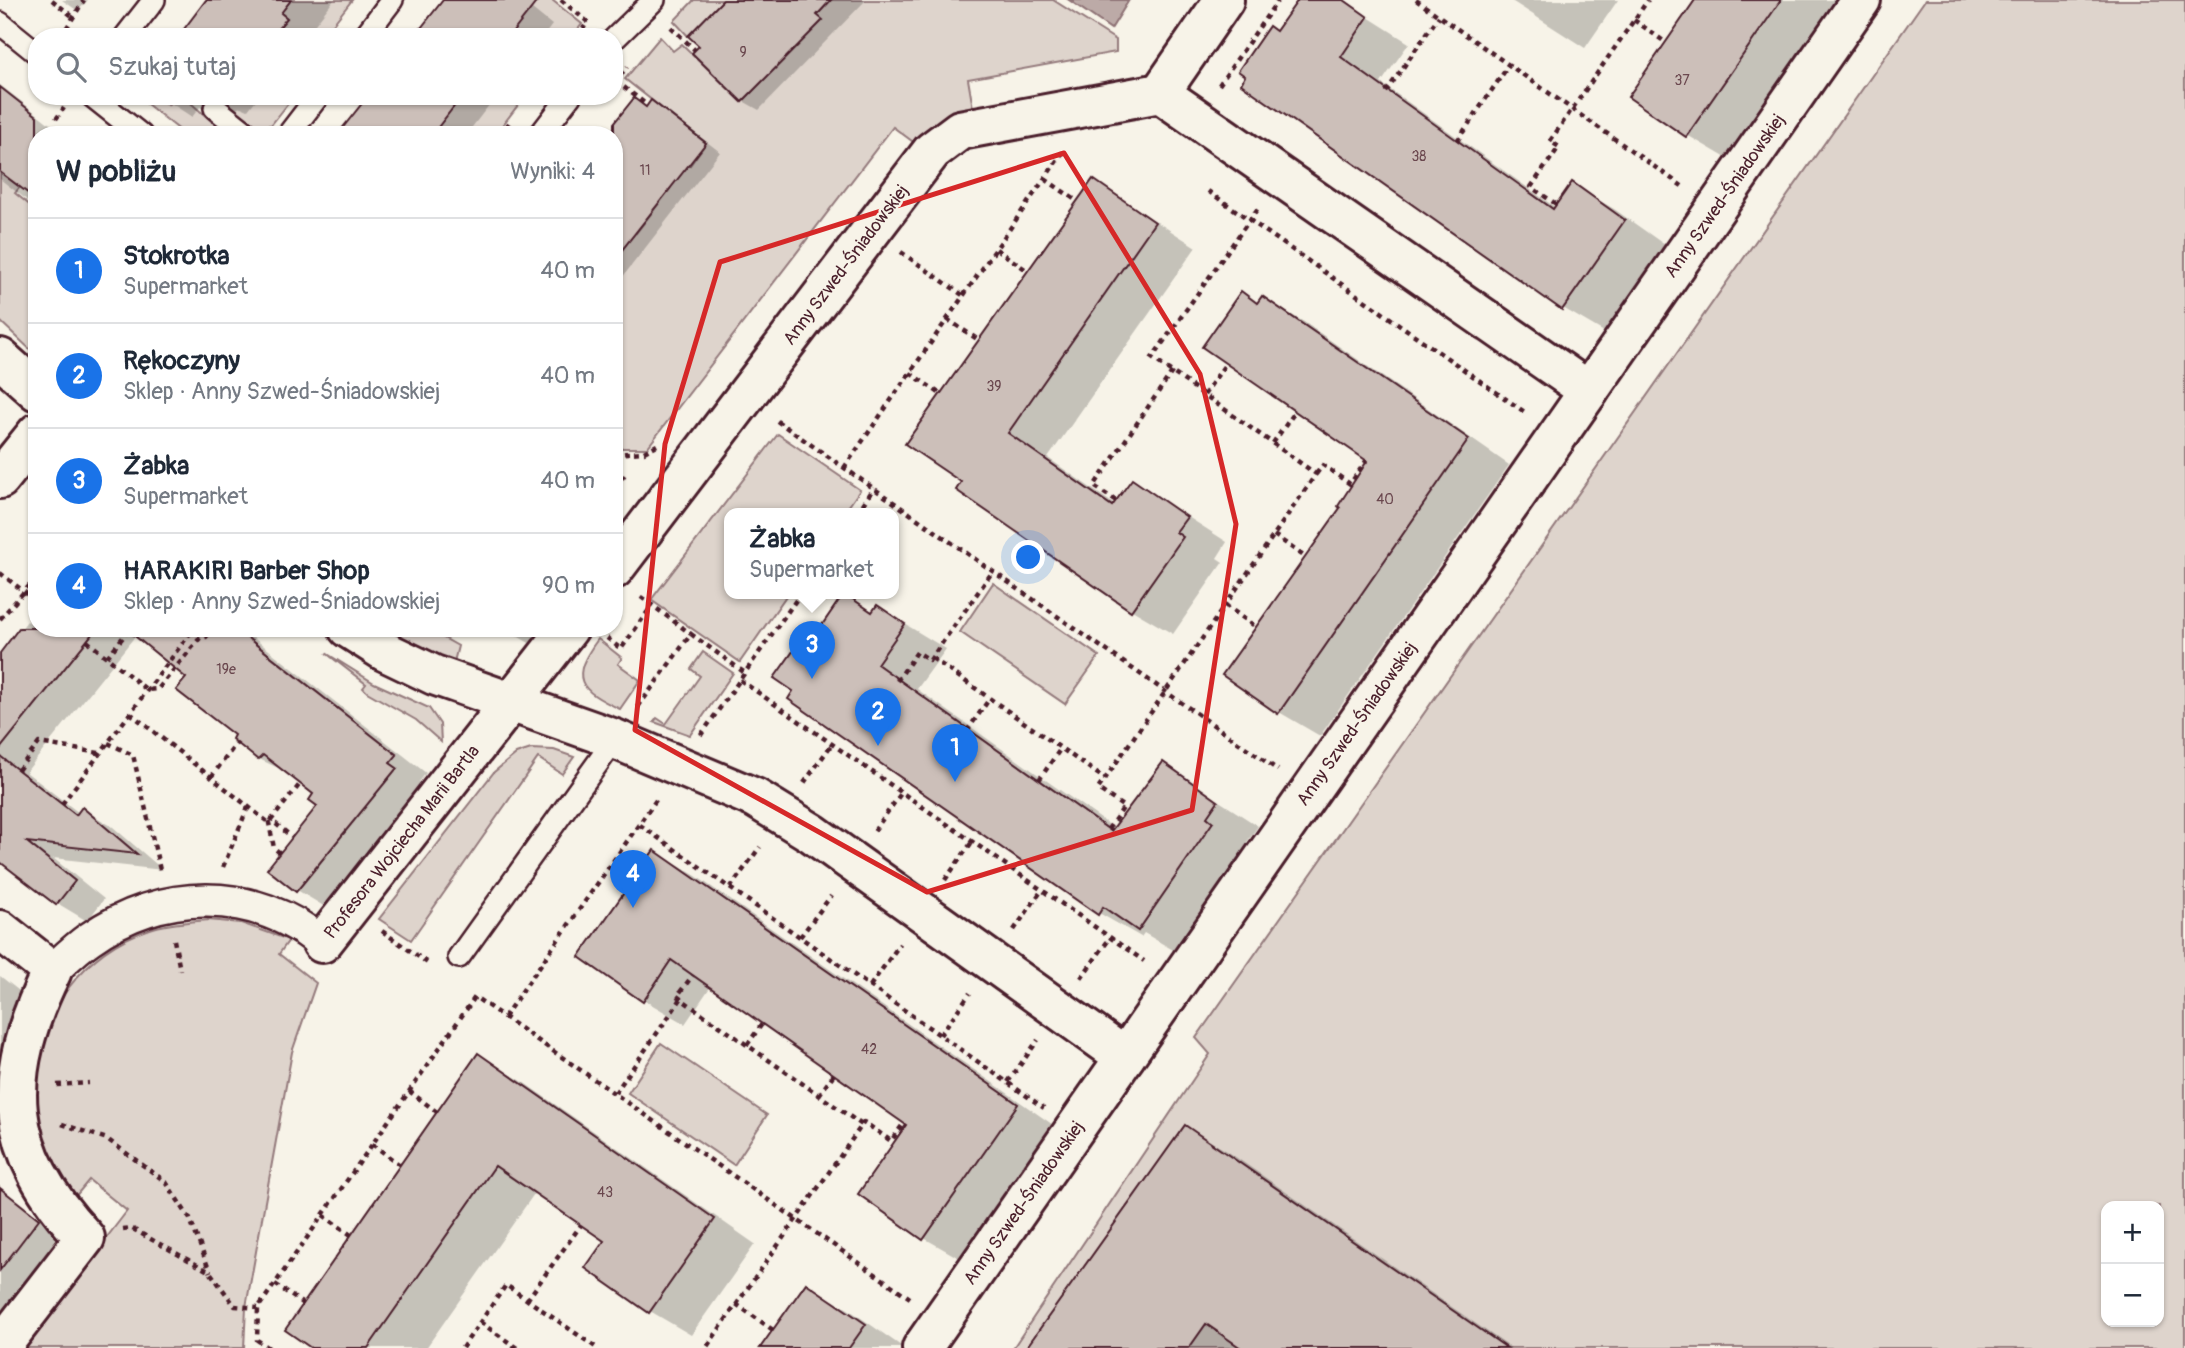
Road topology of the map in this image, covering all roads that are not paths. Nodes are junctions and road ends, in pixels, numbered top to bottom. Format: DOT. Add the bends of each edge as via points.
graph roads {
  1 [pos="154,0"];
  2 [pos="392,0"];
  3 [pos="654,0"];
  4 [pos="1224,0"];
  5 [pos="1861,0"];
  6 [pos="0,23"];
  7 [pos="132,28"];
  8 [pos="371,28"];
  9 [pos="614,28"];
  10 [pos="28,46"];
  11 [pos="1160,93"];
  12 [pos="103,105"];
  13 [pos="311,105"];
  14 [pos="563,105"];
  15 [pos="215,108"];
  16 [pos="130,126"];
  17 [pos="238,126"];
  18 [pos="295,126"];
  19 [pos="547,126"];
  20 [pos="0,358"];
  21 [pos="28,383"];
  22 [pos="1589,391"];
  23 [pos="28,444"];
  24 [pos="0,479"];
  25 [pos="623,557"];
  26 [pos="362,637"];
  27 [pos="575,637"];
  28 [pos="512,702"];
  29 [pos="615,739"];
  30 [pos="0,930"];
  31 [pos="322,943"];
  32 [pos="458,957"];
  33 [pos="52,971"];
  34 [pos="1125,1057"];
  35 [pos="0,1348"];
  36 [pos="922,1348"];
  1 -- 7 [label="lane"];
  2 -- 8 [label="lane"];
  3 -- 9 [label="lane"];
  4 -- 11 [label="street"];
  5 -- 22 [label="street, Anny Szwed-Śniadowskiej"];
  6 -- 10 [label="lane"];
  11 -- 22 [label="street"];
  11 -- 25 [label="street, Anny Szwed-Śniadowskiej" via="961,130 932,151"];
  12 -- 16 [label="lane"];
  13 -- 18 [label="lane"];
  14 -- 19 [label="lane"];
  15 -- 17 [label="lane"];
  20 -- 21 [label="street"];
  22 -- 34 [label="street, Anny Szwed-Śniadowskiej"];
  23 -- 24 [label="street"];
  26 -- 28 [label="street" via="434,675"];
  27 -- 28 [label="street"];
  28 -- 29 [label="street"];
  28 -- 31 [label="street, Profesora Wojciecha Marii Bartla"];
  29 -- 32 [label="lane"];
  29 -- 34 [label="street" via="755,798 812,833"];
  30 -- 33 [label="street"];
  31 -- 33 [label="street, Profesora Wojciecha Marii Bartla" via="285,916 248,904 209,900 168,903 128,916 88,939"];
  33 -- 35 [label="street, Profesora Wojciecha Marii Bartla" via="18,1047 13,1087 20,1136 37,1177 85,1238"];
  34 -- 36 [label="street, Anny Szwed-Śniadowskiej"];
}
